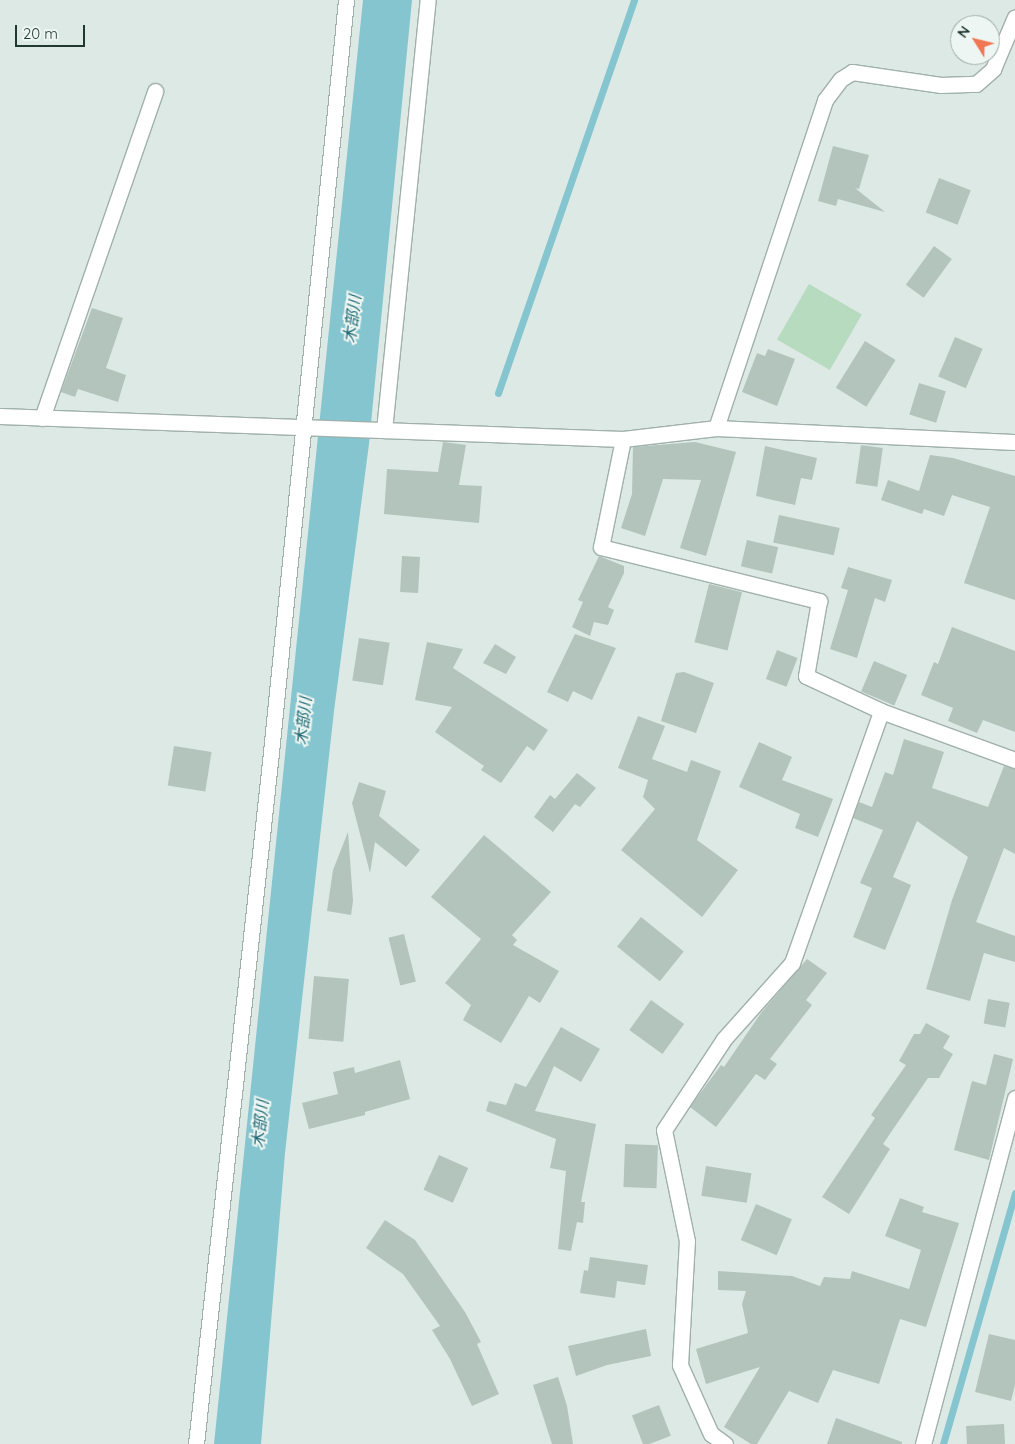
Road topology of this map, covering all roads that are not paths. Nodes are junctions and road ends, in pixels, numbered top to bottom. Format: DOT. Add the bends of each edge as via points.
graph roads {
  1 [pos="346,0"];
  2 [pos="428,0"];
  3 [pos="1015,17"];
  4 [pos="155,91"];
  5 [pos="0,416"];
  6 [pos="42,418"];
  7 [pos="716,428"];
  8 [pos="304,429"];
  9 [pos="384,430"];
  10 [pos="623,439"];
  11 [pos="1015,442"];
  12 [pos="881,711"];
  13 [pos="1015,760"];
  14 [pos="1015,1098"];
  15 [pos="196,1444"];
  16 [pos="725,1444"];
  17 [pos="923,1444"];
  1 -- 8 [label="street"];
  2 -- 9 [label="street"];
  3 -- 7 [label="street" via="993,69 976,84 941,85 852,72 841,79 825,100"];
  4 -- 6 [label="street"];
  5 -- 6 [label="street"];
  6 -- 8 [label="street"];
  7 -- 10 [label="street"];
  7 -- 11 [label="street"];
  8 -- 9 [label="street"];
  8 -- 15 [label="street"];
  9 -- 10 [label="street"];
  10 -- 12 [label="street" via="602,547 818,601 806,676"];
  12 -- 13 [label="street"];
  12 -- 16 [label="street" via="792,963 724,1039 664,1130 687,1241 680,1365 711,1434"];
  14 -- 17 [label="street"];
}
